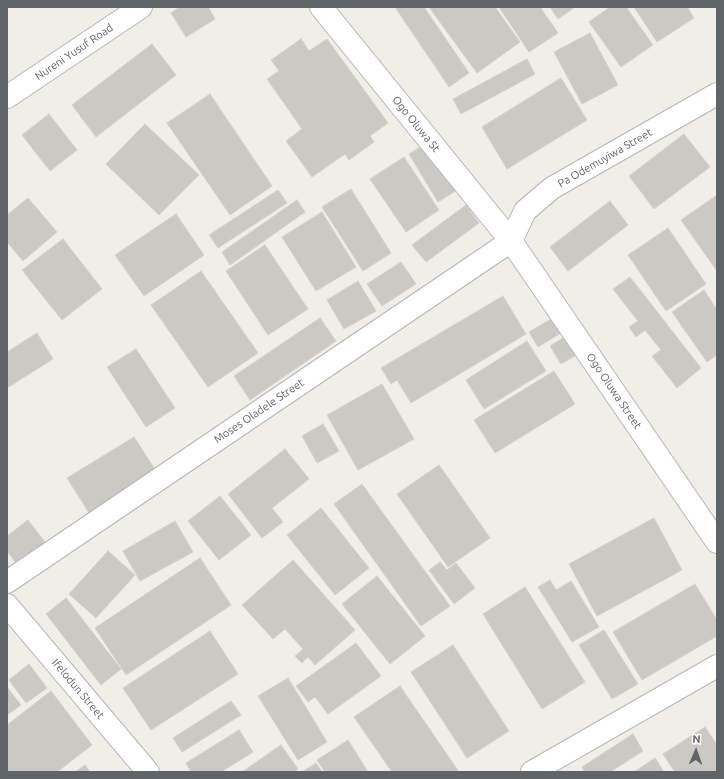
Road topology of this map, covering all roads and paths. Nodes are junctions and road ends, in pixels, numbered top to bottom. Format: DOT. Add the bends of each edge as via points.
graph roads {
  1 [pos="141,7"];
  2 [pos="321,7"];
  3 [pos="717,94"];
  4 [pos="7,97"];
  5 [pos="511,241"];
  6 [pos="717,542"];
  7 [pos="7,582"];
  8 [pos="7,605"];
  9 [pos="717,666"];
  10 [pos="148,772"];
  11 [pos="532,772"];
  1 -- 4 [label="street, Nureni Yusuf Road"];
  2 -- 5 [label="street, Ogo Oluwa St"];
  3 -- 5 [label="street, Pa Odemuyiwa Street" via="552,188 525,211"];
  5 -- 6 [label="street, Ogo Oluwa Street"];
  5 -- 7 [label="street, Moses Oladele Street"];
  8 -- 10 [label="street, Ifelodun Street"];
  9 -- 11 [label="street"];
}
